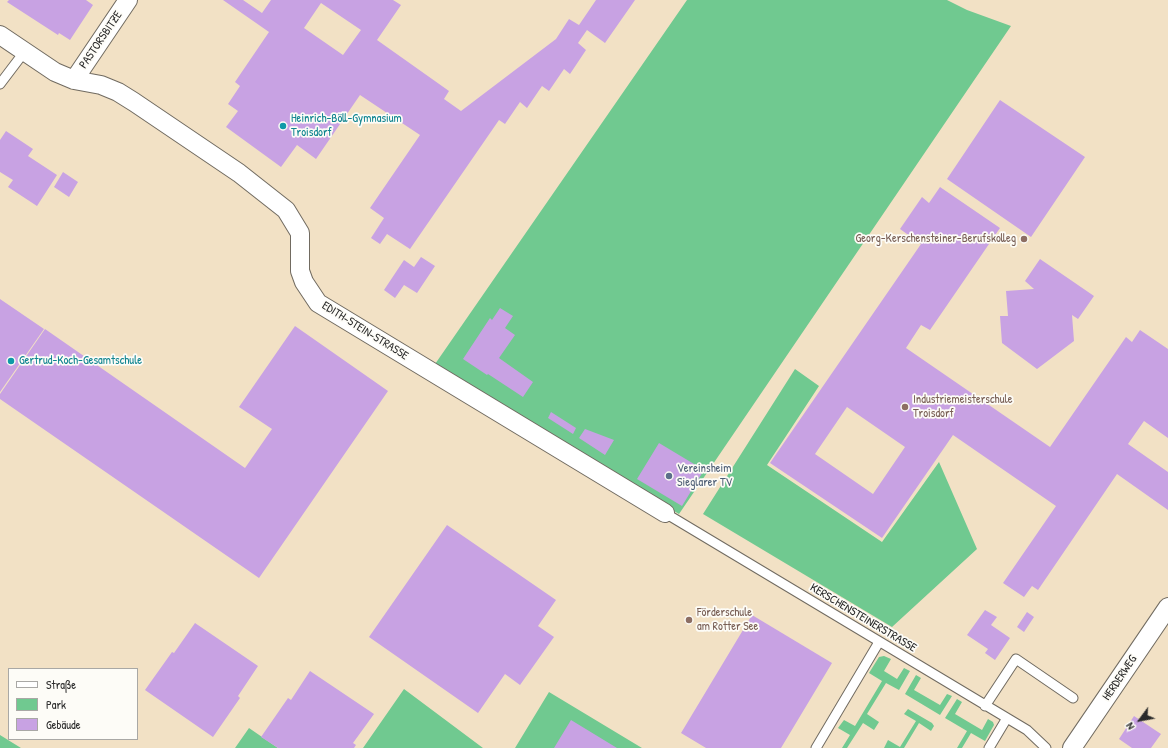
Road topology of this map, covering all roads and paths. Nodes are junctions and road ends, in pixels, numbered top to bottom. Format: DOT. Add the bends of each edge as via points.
graph roads {
  1 [pos="128,0"];
  2 [pos="0,34"];
  3 [pos="25,51"];
  4 [pos="74,80"];
  5 [pos="0,84"];
  6 [pos="665,513"];
  7 [pos="1168,607"];
  8 [pos="879,642"];
  9 [pos="1073,698"];
  10 [pos="985,706"];
  11 [pos="1007,718"];
  12 [pos="816,748"];
  13 [pos="989,748"];
  14 [pos="1046,748"];
  15 [pos="1072,748"];
  1 -- 4 [label="street, PASTORSBITZE"];
  2 -- 3 [label="street, EDITH-STEIN-STRASSE"];
  3 -- 4 [label="street, EDITH-STEIN-STRASSE" via="55,72"];
  3 -- 5 [label="lane"];
  4 -- 6 [label="street, EDITH-STEIN-STRASSE" via="101,84 118,92 239,174 286,210 300,233 300,271 318,303"];
  6 -- 8 [label="lane, KERSCHENSTEINERSTRASSE"];
  7 -- 15 [label="street, HERDERWEG"];
  8 -- 10 [label="lane, KERSCHENSTEINERSTRASSE"];
  8 -- 12 [label="lane"];
  9 -- 10 [label="lane" via="1016,659"];
  10 -- 11 [label="lane, KERSCHENSTEINERSTRASSE"];
  11 -- 13 [label="lane"];
  11 -- 14 [label="lane, KERSCHENSTEINERSTRASSE" via="1027,730"];
}
